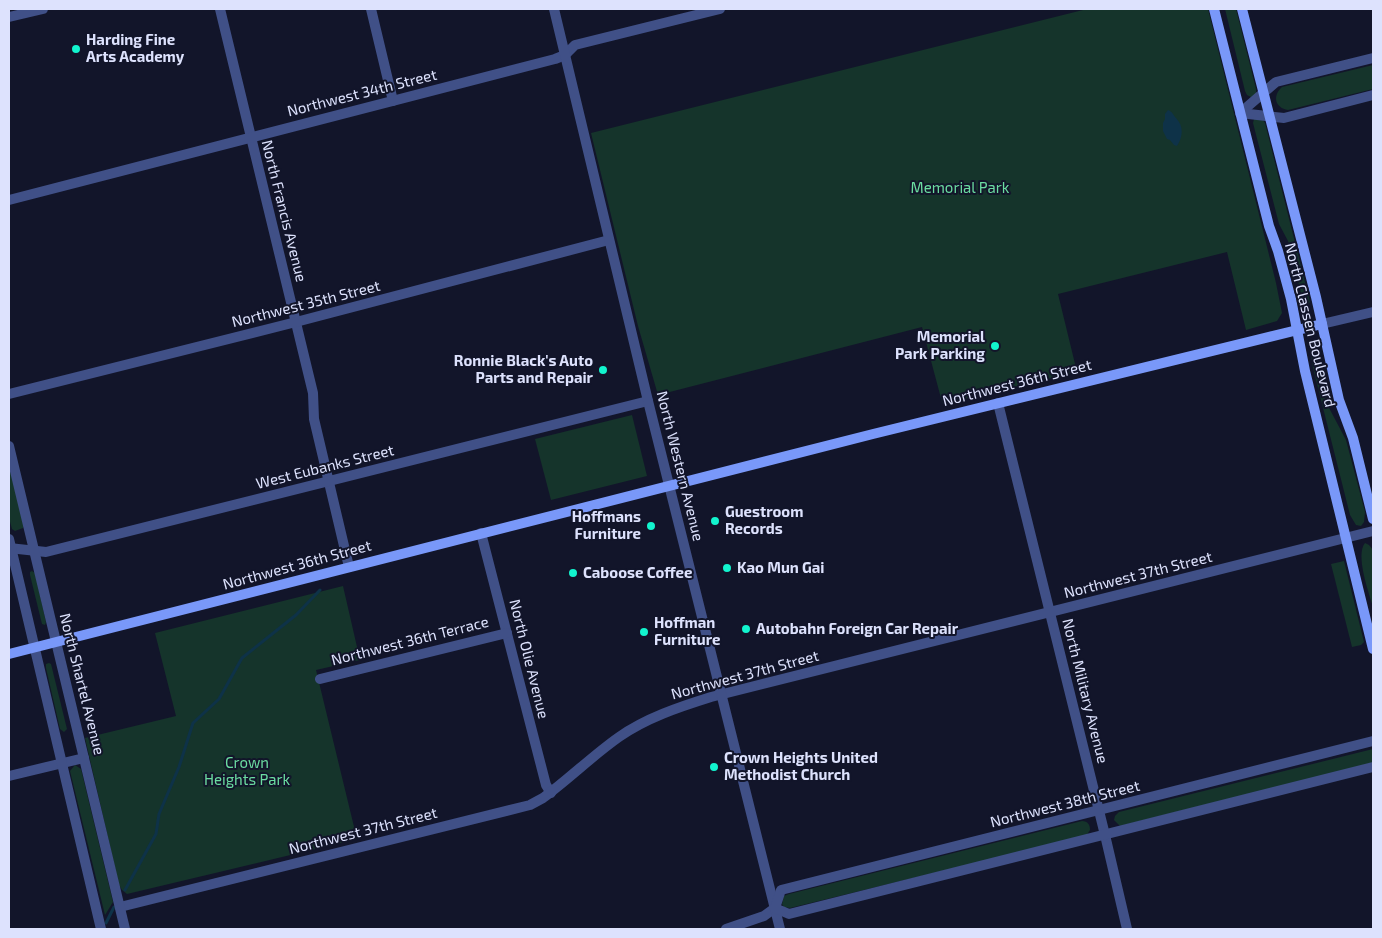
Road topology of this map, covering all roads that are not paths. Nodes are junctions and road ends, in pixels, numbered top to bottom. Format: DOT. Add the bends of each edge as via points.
graph roads {
  1 [pos="43,9"];
  2 [pos="220,9"];
  3 [pos="371,9"];
  4 [pos="554,9"];
  5 [pos="720,9"];
  6 [pos="1214,9"];
  7 [pos="1242,9"];
  8 [pos="9,17"];
  9 [pos="565,54"];
  10 [pos="1373,58"];
  11 [pos="1263,92"];
  12 [pos="1373,95"];
  13 [pos="393,101"];
  14 [pos="1240,113"];
  15 [pos="1269,116"];
  16 [pos="251,138"];
  17 [pos="9,200"];
  18 [pos="609,240"];
  19 [pos="1373,312"];
  20 [pos="296,322"];
  21 [pos="1322,324"];
  22 [pos="1297,330"];
  23 [pos="9,394"];
  24 [pos="648,401"];
  25 [pos="998,403"];
  26 [pos="9,446"];
  27 [pos="329,482"];
  28 [pos="669,487"];
  29 [pos="1373,519"];
  30 [pos="1373,531"];
  31 [pos="481,533"];
  32 [pos="1345,538"];
  33 [pos="10,545"];
  34 [pos="34,551"];
  35 [pos="348,567"];
  36 [pos="1050,613"];
  37 [pos="507,632"];
  38 [pos="56,642"];
  39 [pos="35,648"];
  40 [pos="1373,649"];
  41 [pos="9,654"];
  42 [pos="320,679"];
  43 [pos="722,695"];
  44 [pos="1373,741"];
  45 [pos="84,758"];
  46 [pos="62,762"];
  47 [pos="1373,767"];
  48 [pos="9,776"];
  49 [pos="551,792"];
  50 [pos="1099,812"];
  51 [pos="1105,835"];
  52 [pos="775,908"];
  53 [pos="124,909"];
  54 [pos="101,929"];
  55 [pos="125,929"];
  56 [pos="726,929"];
  57 [pos="780,929"];
  58 [pos="1127,929"];
  1 -- 8 [label="street"];
  2 -- 16 [label="street, North Francis Avenue"];
  3 -- 13 [label="street"];
  4 -- 9 [label="street, North Western Avenue"];
  5 -- 9 [label="street, Northwest 34th Street" via="575,45"];
  6 -- 14 [label="main road, North Classen Boulevard"];
  7 -- 11 [label="main road, North Classen Boulevard"];
  9 -- 13 [label="street, Northwest 34th Street"];
  9 -- 18 [label="street, North Western Avenue"];
  10 -- 11 [label="street" via="1276,82"];
  11 -- 14 [label="street"];
  11 -- 15 [label="main road, North Classen Boulevard"];
  12 -- 15 [label="street" via="1284,118"];
  13 -- 16 [label="street, Northwest 34th Street"];
  14 -- 15 [label="street"];
  14 -- 22 [label="main road, North Classen Boulevard"];
  15 -- 21 [label="main road, North Classen Boulevard"];
  16 -- 17 [label="street, Northwest 34th Street"];
  16 -- 20 [label="street, North Francis Avenue"];
  18 -- 20 [label="street, Northwest 35th Street"];
  18 -- 24 [label="street, North Western Avenue"];
  19 -- 21 [label="street, Northwest 36th Street"];
  20 -- 23 [label="street, Northwest 35th Street"];
  20 -- 27 [label="street, North Francis Avenue"];
  21 -- 22 [label="main road, Northwest 36th Street"];
  21 -- 29 [label="main road, North Classen Boulevard"];
  22 -- 25 [label="main road, Northwest 36th Street"];
  22 -- 32 [label="main road, North Classen Boulevard"];
  24 -- 27 [label="street, West Eubanks Street"];
  24 -- 28 [label="street, North Western Avenue"];
  25 -- 28 [label="main road, Northwest 36th Street"];
  25 -- 36 [label="street, North Military Avenue"];
  26 -- 34 [label="street, North Shartel Avenue"];
  27 -- 34 [label="street, West Eubanks Street" via="46,552"];
  27 -- 35 [label="street, North Francis Avenue"];
  28 -- 31 [label="main road, Northwest 36th Street"];
  28 -- 43 [label="street, North Western Avenue"];
  30 -- 32 [label="street, Northwest 37th Street"];
  31 -- 35 [label="main road, Northwest 36th Street"];
  31 -- 37 [label="street, North Olie Avenue"];
  32 -- 36 [label="street, Northwest 37th Street"];
  32 -- 40 [label="main road, North Classen Boulevard"];
  33 -- 34 [label="street, West Eubanks Street"];
  33 -- 39 [label="street"];
  34 -- 38 [label="street, North Shartel Avenue"];
  35 -- 38 [label="main road, Northwest 36th Street"];
  36 -- 43 [label="street, Northwest 37th Street"];
  36 -- 50 [label="street, North Military Avenue"];
  37 -- 42 [label="street, Northwest 36th Terrace"];
  37 -- 49 [label="street, North Olie Avenue" via="546,785"];
  38 -- 39 [label="main road, Northwest 36th Street"];
  38 -- 45 [label="street, North Shartel Avenue"];
  39 -- 41 [label="main road, Northwest 36th Street"];
  39 -- 46 [label="street"];
  43 -- 49 [label="street, Northwest 37th Street" via="684,706 635,727"];
  43 -- 52 [label="street, North Western Avenue"];
  44 -- 50 [label="street, Northwest 38th Street"];
  45 -- 46 [label="street"];
  45 -- 53 [label="street, North Shartel Avenue" via="115,886"];
  46 -- 48 [label="street"];
  46 -- 54 [label="street"];
  47 -- 51 [label="street"];
  49 -- 53 [label="street, Northwest 37th Street" via="530,805"];
  50 -- 51 [label="street, North Military Avenue"];
  50 -- 52 [label="street, Northwest 38th Street" via="781,890"];
  51 -- 52 [label="street" via="789,914"];
  51 -- 58 [label="street, North Military Avenue"];
  52 -- 56 [label="street" via="764,916"];
  52 -- 57 [label="street, North Western Avenue"];
  53 -- 55 [label="street, North Shartel Avenue"];
}
